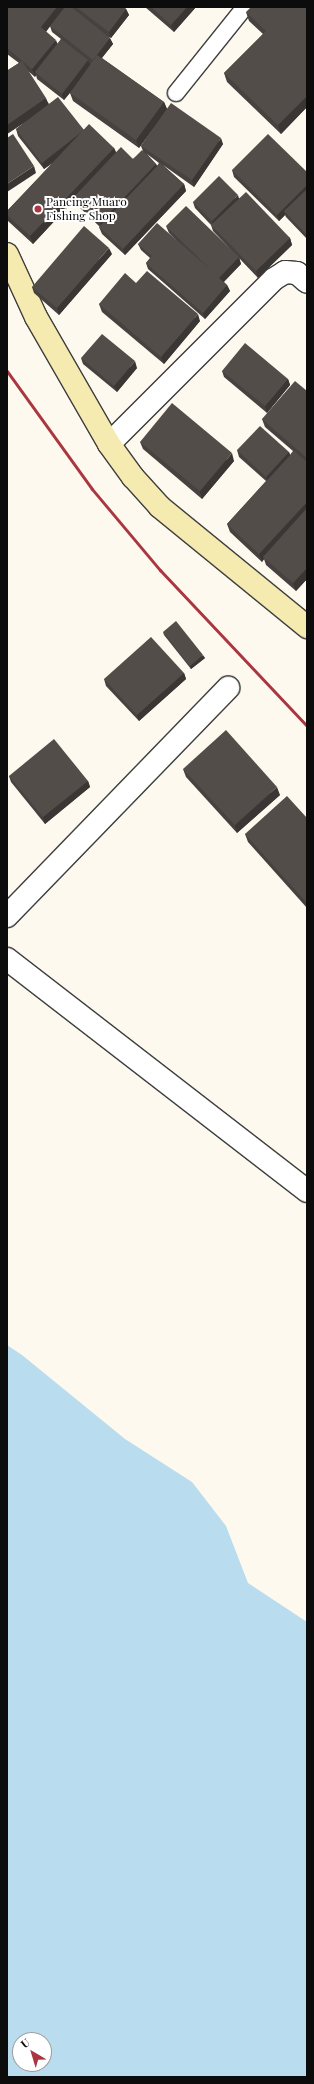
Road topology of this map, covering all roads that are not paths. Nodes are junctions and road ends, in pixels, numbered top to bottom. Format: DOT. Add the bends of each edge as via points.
graph roads {
  1 [pos="245,7"];
  2 [pos="176,93"];
  3 [pos="7,254"];
  4 [pos="307,282"];
  5 [pos="109,444"];
  6 [pos="307,627"];
  7 [pos="228,688"];
  8 [pos="7,916"];
  9 [pos="7,959"];
  10 [pos="307,1191"];
  1 -- 2 [label="lane"];
  3 -- 5 [label="street" via="36,317"];
  4 -- 5 [label="street" via="297,273 285,272 274,279"];
  5 -- 6 [label="street" via="160,507"];
  7 -- 8 [label="street"];
  9 -- 10 [label="street"];
}
